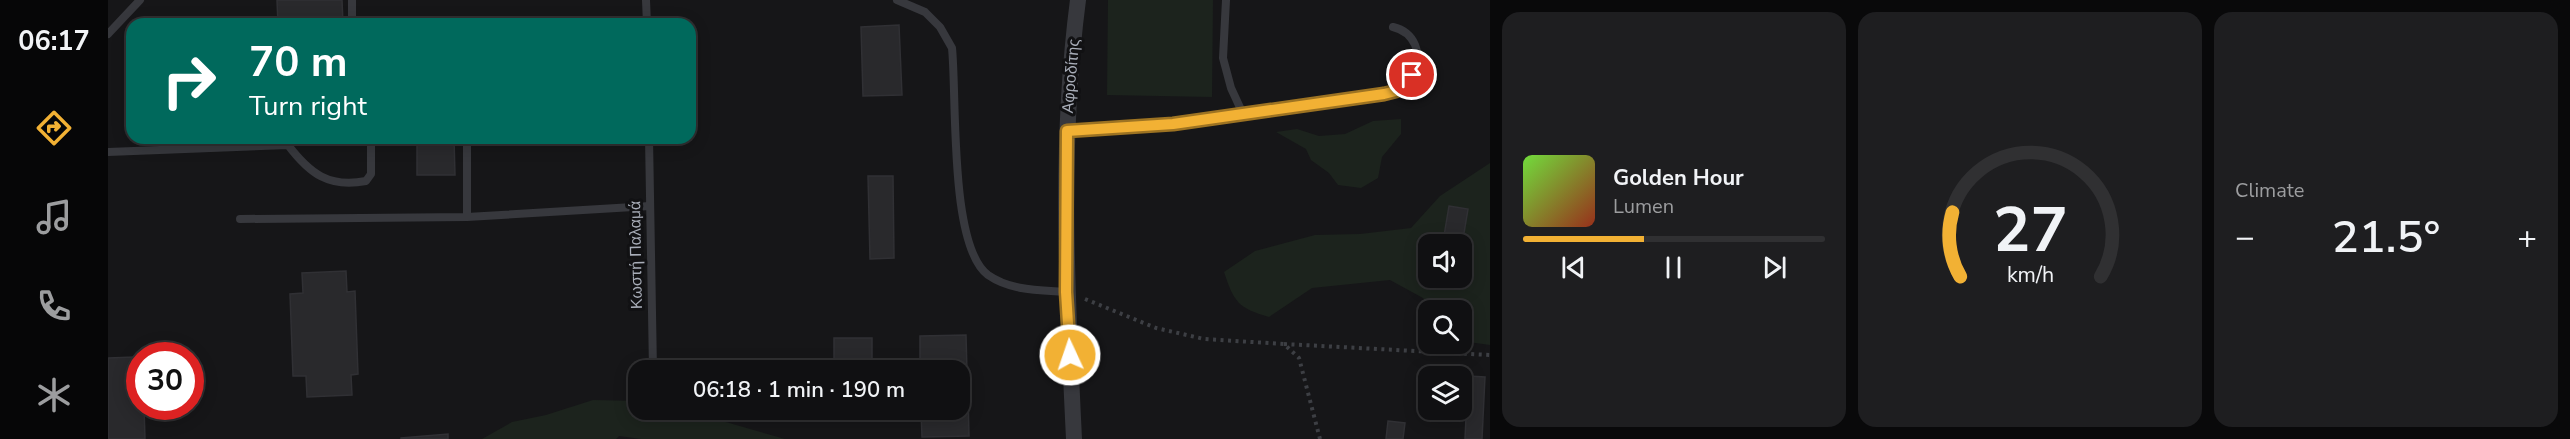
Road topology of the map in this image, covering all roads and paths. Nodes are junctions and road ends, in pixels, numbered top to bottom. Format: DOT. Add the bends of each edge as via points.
graph roads {
  1 [pos="140,0"];
  2 [pos="352,0"];
  3 [pos="646,0"];
  4 [pos="897,0"];
  5 [pos="1078,0"];
  6 [pos="1227,0"];
  7 [pos="352,18"];
  8 [pos="647,18"];
  9 [pos="1393,27"];
  10 [pos="108,34"];
  11 [pos="1243,114"];
  12 [pos="1067,131"];
  13 [pos="241,144"];
  14 [pos="292,144"];
  15 [pos="371,144"];
  16 [pos="467,144"];
  17 [pos="649,144"];
  18 [pos="108,152"];
  19 [pos="650,206"];
  20 [pos="467,217"];
  21 [pos="240,219"];
  22 [pos="1066,292"];
  23 [pos="1284,344"];
  24 [pos="1490,355"];
  25 [pos="653,360"];
  26 [pos="1074,439"];
  27 [pos="1320,439"];
  1 -- 10 [label="lane"];
  2 -- 7 [label="lane"];
  3 -- 8 [label="lane"];
  4 -- 22 [label="lane" via="925,12 952,48 959,203 970,248 986,273 1010,287"];
  5 -- 12 [label="street, Αφροδίτης"];
  6 -- 11 [label="lane" via="1223,58"];
  9 -- 11 [label="lane" via="1411,37 1417,58 1412,75 1396,91"];
  11 -- 12 [label="lane" via="1152,126"];
  12 -- 22 [label="street, Αφροδίτης"];
  13 -- 18 [label="lane"];
  14 -- 15 [label="lane" via="302,164 325,180 349,184 366,181 371,174"];
  16 -- 20 [label="lane"];
  17 -- 19 [label="lane, Κωστή Παλαμά"];
  19 -- 20 [label="lane"];
  19 -- 25 [label="lane, Κωστή Παλαμά"];
  20 -- 21 [label="lane"];
  22 -- 23 [label="path" via="1166,330 1204,339"];
  22 -- 26 [label="street, Αφροδίτης"];
  23 -- 24 [label="path"];
  23 -- 27 [label="path" via="1299,358"];
}
